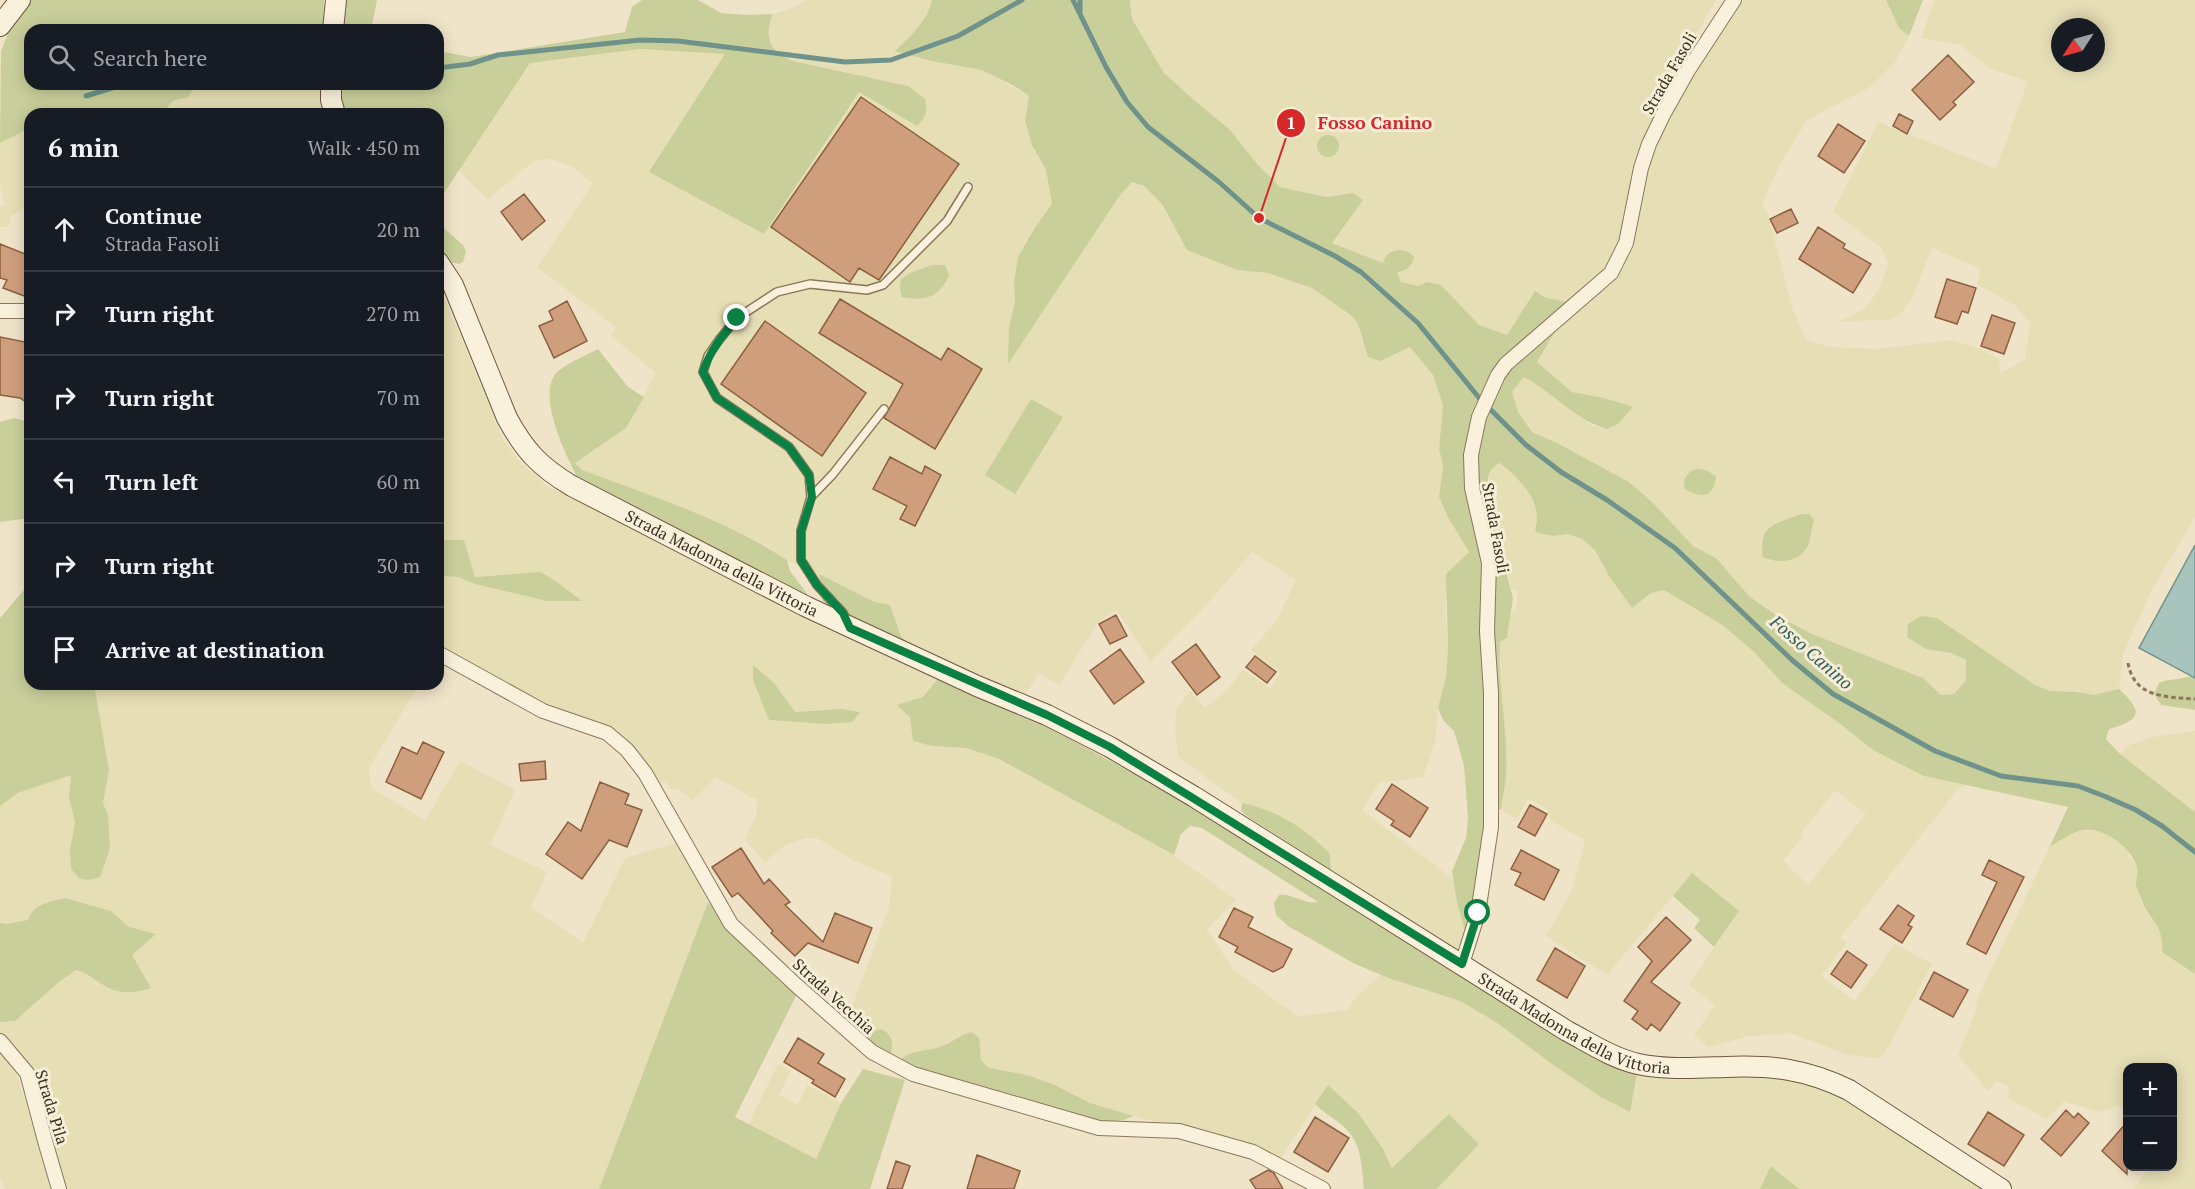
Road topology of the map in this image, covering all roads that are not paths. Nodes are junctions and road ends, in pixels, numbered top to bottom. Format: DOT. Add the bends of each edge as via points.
graph roads {
  1 [pos="20,0"];
  2 [pos="336,0"];
  3 [pos="1734,0"];
  4 [pos="334,24"];
  5 [pos="0,26"];
  6 [pos="331,90"];
  7 [pos="333,108"];
  8 [pos="968,187"];
  9 [pos="444,271"];
  10 [pos="0,310"];
  11 [pos="24,311"];
  12 [pos="884,409"];
  13 [pos="812,497"];
  14 [pos="850,628"];
  15 [pos="444,656"];
  16 [pos="1462,964"];
  17 [pos="0,1041"];
  18 [pos="59,1189"];
  19 [pos="1323,1189"];
  20 [pos="2001,1189"];
  1 -- 5 [label="street"];
  2 -- 4 [label="street"];
  3 -- 16 [label="street, Strada Fasoli" via="1687,72 1649,144 1626,243 1616,266 1506,364 1479,417 1471,472 1489,563 1491,827 1478,913"];
  6 -- 7 [label="street"];
  8 -- 13 [label="lane" via="947,221 883,285 867,290 810,285 777,292 737,318 708,356 703,372 717,398 789,447 809,475"];
  9 -- 14 [label="street, Strada Madonna della Vittoria" via="507,418 537,462 583,491"];
  10 -- 11 [label="street"];
  12 -- 13 [label="lane"];
  13 -- 14 [label="lane" via="801,531 801,560 843,613"];
  14 -- 16 [label="street, Strada Madonna della Vittoria" via="1110,747"];
  15 -- 19 [label="street, Strada Vecchia" via="543,711 608,733 627,750 645,773 731,924 872,1052 913,1074 1099,1128 1179,1131 1253,1152"];
  16 -- 20 [label="street, Strada Madonna della Vittoria" via="1567,1031 1609,1054 1638,1064 1674,1069 1758,1067 1798,1070 1824,1077"];
  17 -- 18 [label="street, Strada Pila" via="27,1073"];
}
